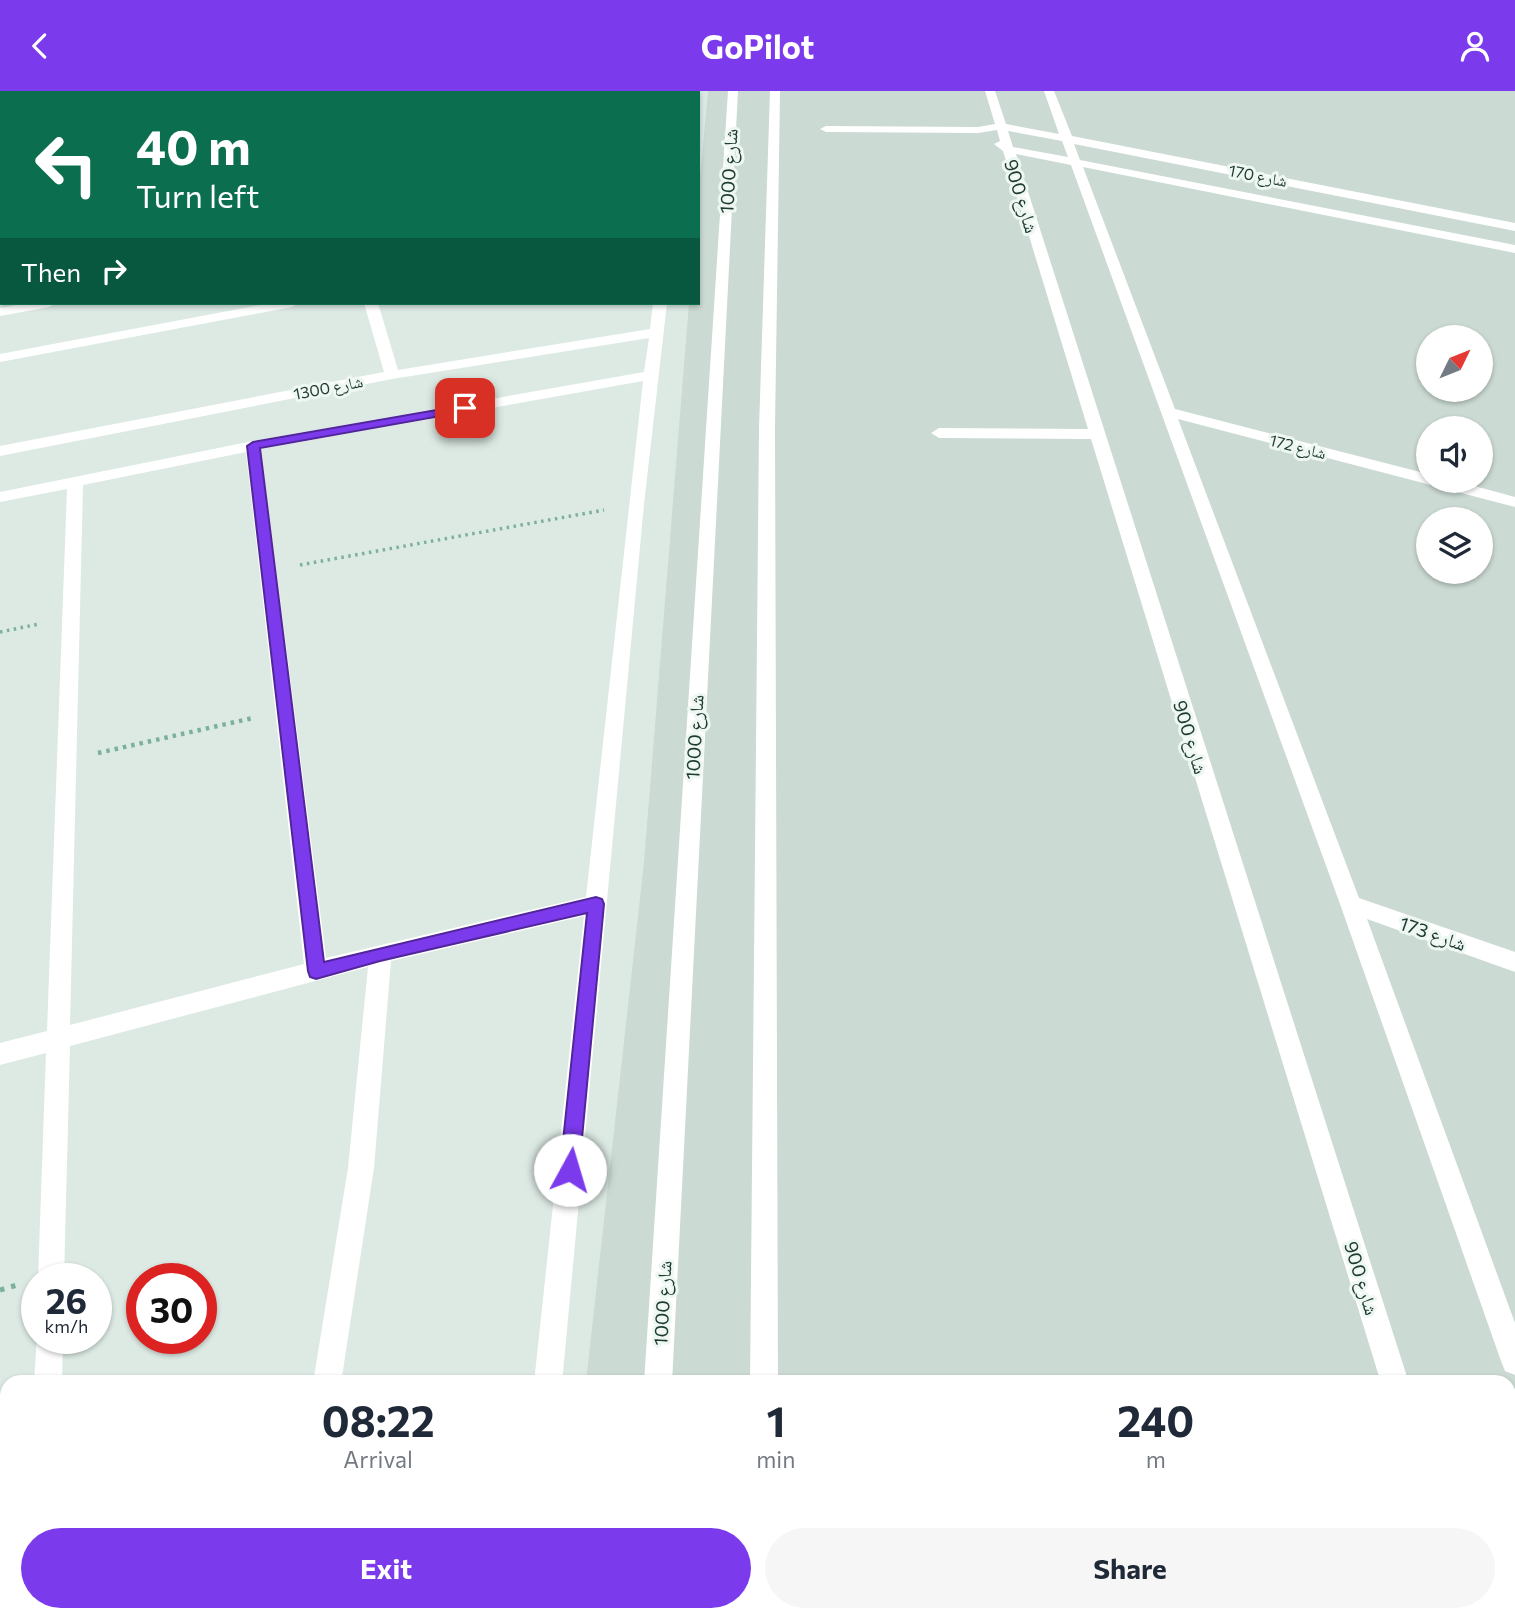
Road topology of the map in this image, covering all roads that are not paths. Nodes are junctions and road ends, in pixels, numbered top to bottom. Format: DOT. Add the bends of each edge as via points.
graph roads {
  1 [pos="733,91"];
  2 [pos="775,91"];
  3 [pos="990,91"];
  4 [pos="1049,91"];
  5 [pos="1001,126"];
  6 [pos="826,129"];
  7 [pos="978,130"];
  8 [pos="1067,137"];
  9 [pos="1008,149"];
  10 [pos="1075,162"];
  11 [pos="1249,173"];
  12 [pos="1239,193"];
  13 [pos="1515,227"];
  14 [pos="1515,249"];
  15 [pos="38,305"];
  16 [pos="195,305"];
  17 [pos="282,305"];
  18 [pos="372,305"];
  19 [pos="660,305"];
  20 [pos="0,312"];
  21 [pos="198,321"];
  22 [pos="657,332"];
  23 [pos="0,358"];
  24 [pos="392,375"];
  25 [pos="651,375"];
  26 [pos="1168,412"];
  27 [pos="939,433"];
  28 [pos="1096,433"];
  29 [pos="253,446"];
  30 [pos="0,451"];
  31 [pos="1416,476"];
  32 [pos="75,482"];
  33 [pos="1481,493"];
  34 [pos="0,497"];
  35 [pos="1515,502"];
  36 [pos="596,904"];
  37 [pos="1351,904"];
  38 [pos="380,954"];
  39 [pos="1515,962"];
  40 [pos="316,971"];
  41 [pos="58,1039"];
  42 [pos="0,1054"];
  43 [pos="51,1263"];
  44 [pos="49,1354"];
  45 [pos="1515,1361"];
  46 [pos="48,1375"];
  47 [pos="328,1375"];
  48 [pos="549,1375"];
  49 [pos="658,1375"];
  50 [pos="764,1375"];
  51 [pos="1392,1375"];
  1 -- 49 [label="street, شارع 1000"];
  2 -- 50 [label="street" via="767,428"];
  3 -- 5 [label="street, شارع 900"];
  4 -- 8 [label="street"];
  5 -- 7 [label="street, شارع 170"];
  5 -- 8 [label="street, شارع 170"];
  5 -- 9 [label="street, شارع 900"];
  6 -- 7 [label="street, شارع 170"];
  7 -- 9 [label="street"];
  8 -- 10 [label="street"];
  8 -- 11 [label="street, شارع 170"];
  9 -- 10 [label="street, شارع 170"];
  9 -- 28 [label="street, شارع 900"];
  10 -- 12 [label="street, شارع 170"];
  10 -- 26 [label="street"];
  11 -- 12 [label="street"];
  11 -- 13 [label="street, شارع 170"];
  12 -- 14 [label="street, شارع 170"];
  15 -- 20 [label="street"];
  16 -- 21 [label="street"];
  17 -- 21 [label="street"];
  18 -- 24 [label="street"];
  19 -- 22 [label="street"];
  21 -- 23 [label="street"];
  22 -- 24 [label="street, شارع 1300"];
  22 -- 25 [label="street"];
  24 -- 30 [label="street, شارع 1300"];
  25 -- 29 [label="street"];
  25 -- 36 [label="street"];
  26 -- 31 [label="street, شارع 172"];
  26 -- 37 [label="street"];
  27 -- 28 [label="street"];
  28 -- 51 [label="street, شارع 900"];
  29 -- 32 [label="street"];
  29 -- 40 [label="street"];
  32 -- 34 [label="street"];
  32 -- 41 [label="street"];
  33 -- 35 [label="street"];
  36 -- 38 [label="street"];
  36 -- 48 [label="street"];
  37 -- 39 [label="street, شارع 173"];
  37 -- 45 [label="street"];
  38 -- 40 [label="street"];
  38 -- 47 [label="street" via="361,1168"];
  40 -- 41 [label="street"];
  41 -- 42 [label="street"];
  41 -- 43 [label="street"];
  44 -- 46 [label="street"];
}
